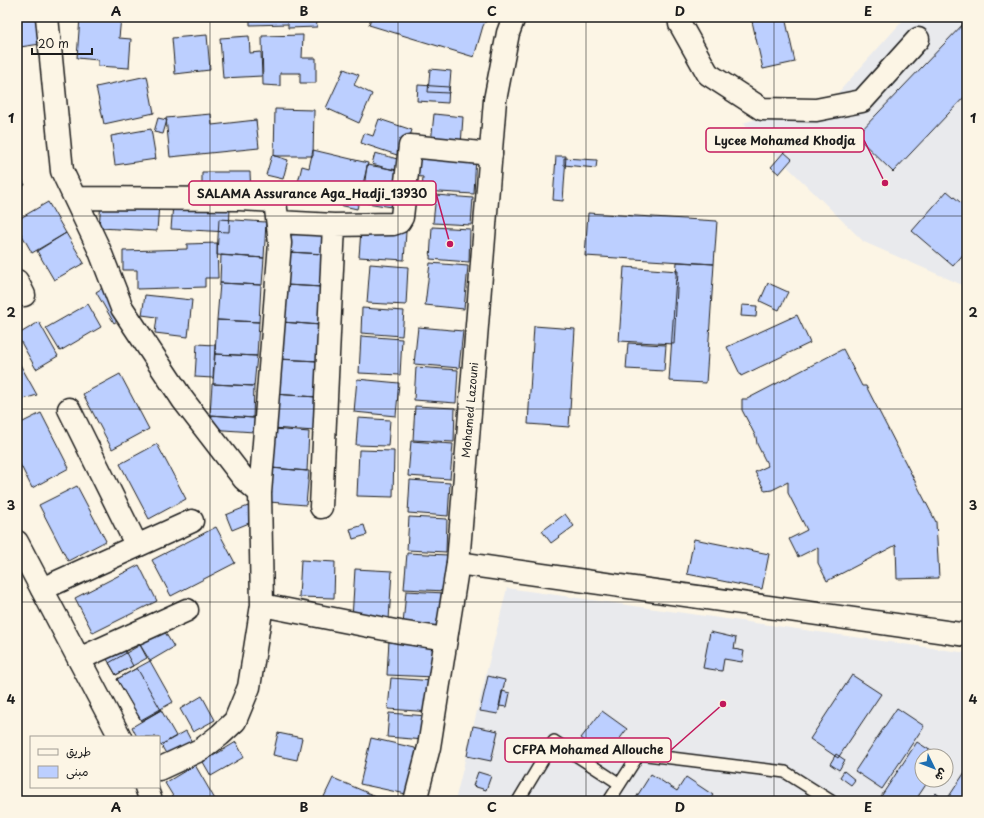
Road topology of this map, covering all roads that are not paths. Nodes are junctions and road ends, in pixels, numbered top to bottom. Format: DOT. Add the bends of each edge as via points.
graph roads {
  1 [pos="47,17"];
  2 [pos="514,17"];
  3 [pos="679,17"];
  4 [pos="918,39"];
  5 [pos="491,154"];
  6 [pos="75,198"];
  7 [pos="278,222"];
  8 [pos="334,225"];
  9 [pos="69,409"];
  10 [pos="260,493"];
  11 [pos="321,506"];
  12 [pos="192,521"];
  13 [pos="17,542"];
  14 [pos="137,546"];
  15 [pos="458,563"];
  16 [pos="42,589"];
  17 [pos="262,605"];
  18 [pos="187,610"];
  19 [pos="967,635"];
  20 [pos="446,639"];
  21 [pos="79,659"];
  22 [pos="119,736"];
  23 [pos="160,769"];
  24 [pos="620,784"];
  25 [pos="146,788"];
  26 [pos="152,801"];
  27 [pos="415,801"];
  28 [pos="518,801"];
  29 [pos="609,801"];
  30 [pos="831,801"];
  1 -- 6 [label="street" via="62,171"];
  2 -- 5 [label="street, Mohamed Lazouni" via="508,33 495,100"];
  3 -- 4 [label="street" via="680,24 708,74 762,109 816,110 862,101"];
  5 -- 8 [label="street" via="410,146 402,217 399,222"];
  5 -- 15 [label="street, Mohamed Lazouni"];
  6 -- 7 [label="street" via="275,201"];
  6 -- 10 [label="street" via="99,249 122,308 183,400 244,479"];
  7 -- 8 [label="street"];
  7 -- 10 [label="street" via="280,243"];
  8 -- 11 [label="street"];
  9 -- 14 [label="street"];
  10 -- 17 [label="street"];
  12 -- 14 [label="street"];
  13 -- 16 [label="street"];
  14 -- 16 [label="street"];
  15 -- 19 [label="street"];
  15 -- 20 [label="street, Mohamed Lazouni"];
  16 -- 21 [label="street"];
  17 -- 20 [label="street"];
  17 -- 23 [label="street" via="249,687 234,721 202,749"];
  18 -- 21 [label="street"];
  20 -- 27 [label="street, Mohamed Lazouni" via="429,747"];
  21 -- 22 [label="street"];
  24 -- 28 [label="lane" via="554,741"];
  24 -- 29 [label="lane"];
  24 -- 30 [label="lane" via="640,754 785,772"];
  25 -- 26 [label="street"];
}
